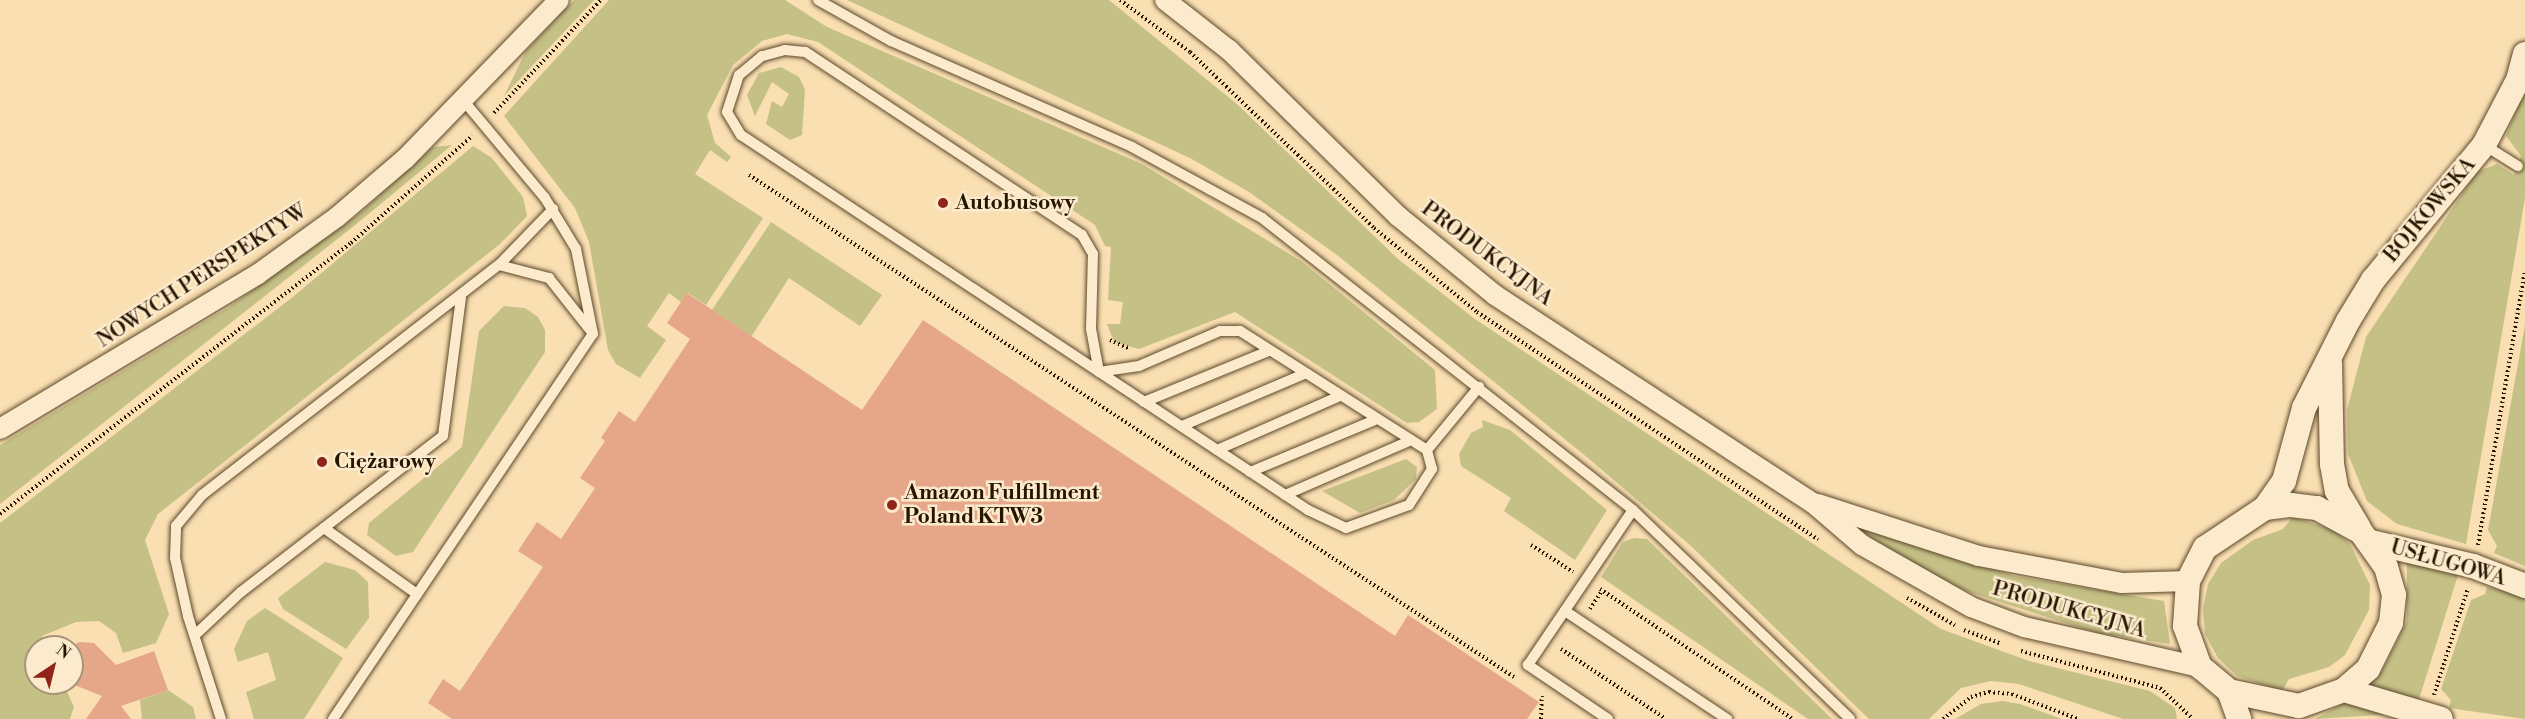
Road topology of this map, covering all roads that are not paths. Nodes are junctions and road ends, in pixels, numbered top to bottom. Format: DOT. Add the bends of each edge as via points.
graph roads {
  1 [pos="559,0"];
  2 [pos="818,0"];
  3 [pos="1164,0"];
  4 [pos="546,7"];
  5 [pos="2525,54"];
  6 [pos="464,101"];
  7 [pos="2484,145"];
  8 [pos="2518,166"];
  9 [pos="553,209"];
  10 [pos="499,265"];
  11 [pos="461,297"];
  12 [pos="593,334"];
  13 [pos="1269,351"];
  14 [pos="2330,363"];
  15 [pos="1099,372"];
  16 [pos="1304,374"];
  17 [pos="1479,387"];
  18 [pos="1338,397"];
  19 [pos="1144,402"];
  20 [pos="1375,420"];
  21 [pos="1182,426"];
  22 [pos="0,429"];
  23 [pos="1407,442"];
  24 [pos="1217,450"];
  25 [pos="1427,450"];
  26 [pos="1250,472"];
  27 [pos="1286,495"];
  28 [pos="1813,503"];
  29 [pos="2265,508"];
  30 [pos="1633,510"];
  31 [pos="324,528"];
  32 [pos="2366,537"];
  33 [pos="2188,581"];
  34 [pos="2525,586"];
  35 [pos="417,594"];
  36 [pos="1565,611"];
  37 [pos="195,635"];
  38 [pos="2200,667"];
  39 [pos="2344,690"];
  40 [pos="2229,691"];
  41 [pos="2298,712"];
  42 [pos="2429,718"];
  43 [pos="221,719"];
  44 [pos="333,719"];
  45 [pos="1608,719"];
  46 [pos="1726,719"];
  47 [pos="1850,719"];
  48 [pos="2239,719"];
  1 -- 4 [label="street, NOWYCH PERSPEKTYW"];
  2 -- 17 [label="lane" via="891,41 1132,147 1234,200"];
  3 -- 28 [label="street, PRODUKCYJNA" via="1229,50 1398,216 1495,295"];
  4 -- 6 [label="street, NOWYCH PERSPEKTYW"];
  5 -- 7 [label="street, BOJKOWSKA" via="2514,90"];
  6 -- 9 [label="lane"];
  6 -- 22 [label="street, NOWYCH PERSPEKTYW" via="337,217 258,274"];
  7 -- 8 [label="lane"];
  7 -- 14 [label="street, BOJKOWSKA" via="2373,280"];
  9 -- 10 [label="lane"];
  9 -- 12 [label="lane" via="576,249"];
  10 -- 11 [label="lane"];
  10 -- 12 [label="lane" via="549,278"];
  11 -- 31 [label="lane" via="443,436"];
  11 -- 37 [label="lane" via="202,495 176,526 175,558"];
  12 -- 35 [label="lane"];
  13 -- 15 [label="lane" via="1240,331 1220,331 1139,366"];
  13 -- 16 [label="lane"];
  13 -- 19 [label="lane"];
  14 -- 29 [label="street, BOJKOWSKA" via="2304,408 2284,481"];
  14 -- 32 [label="street, BOJKOWSKA" via="2337,490"];
  15 -- 15 [label="lane" via="1091,329 1093,254 1082,235 805,52 785,50 762,56 739,75 727,112 741,135"];
  15 -- 19 [label="lane"];
  16 -- 18 [label="lane"];
  16 -- 21 [label="lane"];
  17 -- 25 [label="lane"];
  17 -- 30 [label="lane"];
  18 -- 20 [label="lane"];
  18 -- 24 [label="lane"];
  19 -- 21 [label="lane"];
  20 -- 23 [label="lane"];
  20 -- 26 [label="lane"];
  21 -- 24 [label="lane"];
  23 -- 25 [label="lane"];
  23 -- 27 [label="lane"];
  24 -- 26 [label="lane"];
  25 -- 27 [label="lane" via="1432,469 1409,505 1346,528"];
  26 -- 27 [label="lane"];
  28 -- 33 [label="street, PRODUKCYJNA" via="1979,556 2122,583"];
  28 -- 38 [label="street, PRODUKCYJNA" via="1862,545 1971,608 2077,642"];
  29 -- 32 [label="street" via="2317,508"];
  29 -- 33 [label="street" via="2205,548"];
  30 -- 36 [label="lane"];
  30 -- 47 [label="lane"];
  31 -- 35 [label="lane"];
  31 -- 37 [label="lane"];
  32 -- 34 [label="street, USŁUGOWA" via="2473,566"];
  32 -- 39 [label="street" via="2394,595 2391,623 2368,669"];
  33 -- 38 [label="street" via="2185,626"];
  35 -- 44 [label="lane"];
  36 -- 45 [label="lane" via="1528,665"];
  36 -- 46 [label="lane"];
  37 -- 43 [label="lane"];
  38 -- 40 [label="street"];
  39 -- 41 [label="street"];
  39 -- 42 [label="street"];
  40 -- 41 [label="street"];
  40 -- 48 [label="street"];
}
